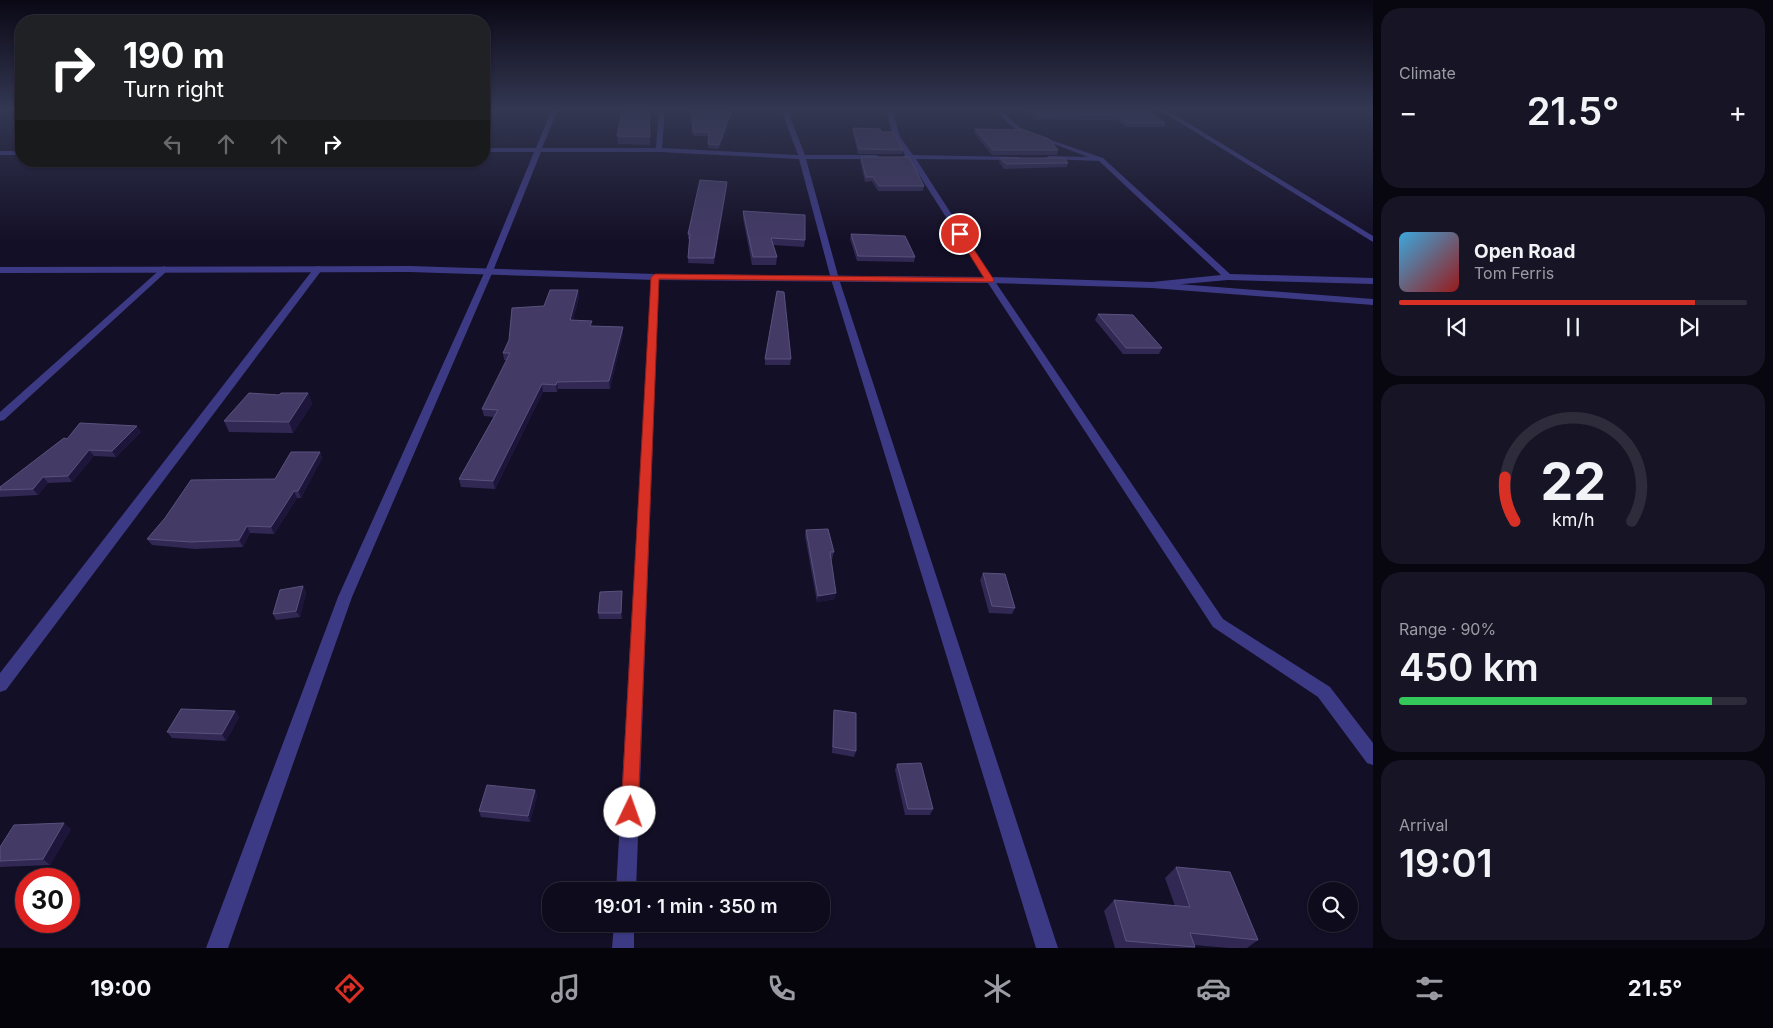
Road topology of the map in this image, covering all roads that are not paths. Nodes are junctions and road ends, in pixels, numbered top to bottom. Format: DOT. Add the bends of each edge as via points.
graph roads {
  1 [pos="537,153"];
  2 [pos="725,153"];
  3 [pos="801,153"];
  4 [pos="904,153"];
  5 [pos="1084,153"];
  6 [pos="1233,153"];
  7 [pos="802,157"];
  8 [pos="881,157"];
  9 [pos="906,157"];
  10 [pos="1021,158"];
  11 [pos="1041,158"];
  12 [pos="1101,159"];
  13 [pos="1373,240"];
  14 [pos="164,269"];
  15 [pos="318,269"];
  16 [pos="0,270"];
  17 [pos="489,271"];
  18 [pos="655,277"];
  19 [pos="1228,277"];
  20 [pos="835,279"];
  21 [pos="990,280"];
  22 [pos="1373,281"];
  23 [pos="1152,285"];
  24 [pos="1373,302"];
  25 [pos="0,418"];
  26 [pos="0,685"];
  27 [pos="1373,757"];
  28 [pos="626,882"];
  29 [pos="624,932"];
  30 [pos="217,948"];
  31 [pos="623,948"];
  32 [pos="1047,948"];
  1 -- 17 [label="street"];
  2 -- 7 [label="street"];
  3 -- 7 [label="street"];
  4 -- 9 [label="street"];
  5 -- 12 [label="street"];
  6 -- 13 [label="street"];
  7 -- 8 [label="street"];
  7 -- 20 [label="street"];
  9 -- 10 [label="street"];
  9 -- 21 [label="street"];
  11 -- 12 [label="street"];
  12 -- 19 [label="street"];
  14 -- 15 [label="street"];
  14 -- 16 [label="street"];
  14 -- 25 [label="street"];
  15 -- 17 [label="street"];
  15 -- 26 [label="street"];
  17 -- 18 [label="street"];
  17 -- 30 [label="street" via="345,597"];
  18 -- 20 [label="street"];
  18 -- 28 [label="street"];
  19 -- 22 [label="street"];
  19 -- 23 [label="street"];
  20 -- 21 [label="street"];
  20 -- 32 [label="street"];
  21 -- 23 [label="street"];
  21 -- 27 [label="street" via="1218,623 1324,692"];
  23 -- 24 [label="street"];
  29 -- 31 [label="street"];
}
